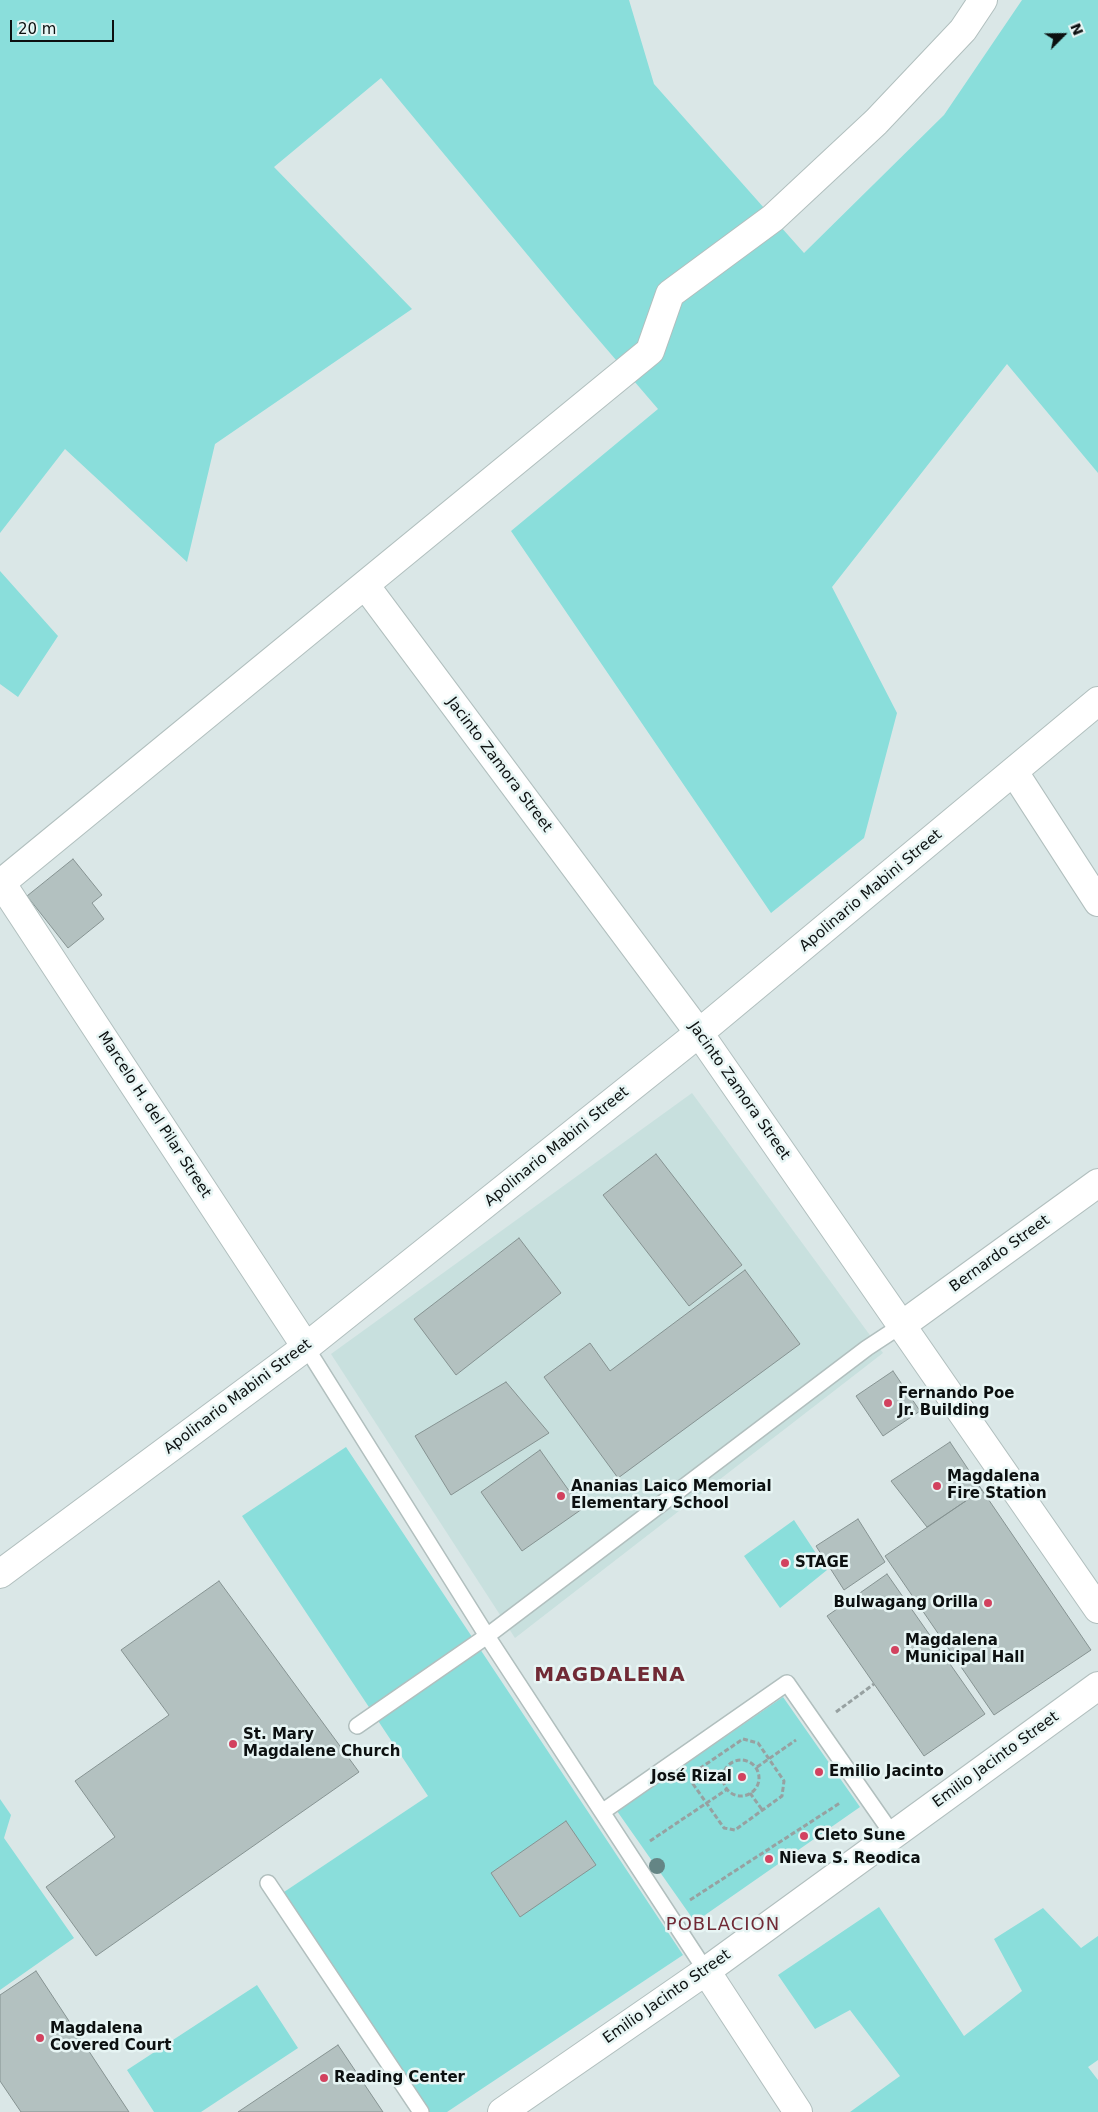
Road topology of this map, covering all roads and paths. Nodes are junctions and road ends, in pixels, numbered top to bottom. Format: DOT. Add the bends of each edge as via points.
graph roads {
  1 [pos="983,0"];
  2 [pos="365,584"];
  3 [pos="1098,701"];
  4 [pos="1014,772"];
  5 [pos="1,882"];
  6 [pos="1098,902"];
  7 [pos="699,1034"];
  8 [pos="1098,1183"];
  9 [pos="902,1325"];
  10 [pos="306,1347"];
  11 [pos="0,1574"];
  12 [pos="1098,1609"];
  13 [pos="487,1636"];
  14 [pos="874,1684"];
  15 [pos="1098,1686"];
  16 [pos="358,1726"];
  17 [pos="817,1726"];
  18 [pos="769,1759"];
  19 [pos="757,1767"];
  20 [pos="861,1789"];
  21 [pos="726,1790"];
  22 [pos="750,1793"];
  23 [pos="706,1804"];
  24 [pos="763,1811"];
  25 [pos="602,1812"];
  26 [pos="893,1835"];
  27 [pos="630,1854"];
  28 [pos="268,1882"];
  29 [pos="669,1914"];
  30 [pos="706,1971"];
  31 [pos="421,2112"];
  32 [pos="502,2112"];
  33 [pos="798,2112"];
  1 -- 2 [label="street" via="963,30 876,122 773,218 670,294 650,351"];
  2 -- 5 [label="street"];
  2 -- 7 [label="street, Jacinto Zamora Street"];
  3 -- 4 [label="street, Apolinario Mabini Street"];
  4 -- 6 [label="street"];
  4 -- 7 [label="street, Apolinario Mabini Street"];
  5 -- 10 [label="street, Marcelo H. del Pilar Street"];
  7 -- 9 [label="street, Jacinto Zamora Street"];
  7 -- 10 [label="street, Apolinario Mabini Street"];
  8 -- 9 [label="street, Bernardo Street"];
  9 -- 12 [label="street, Jacinto Zamora Street"];
  9 -- 13 [label="lane" via="859,1354"];
  10 -- 11 [label="street, Apolinario Mabini Street"];
  10 -- 13 [label="lane"];
  13 -- 16 [label="lane"];
  13 -- 25 [label="lane"];
  14 -- 17 [label="path"];
  15 -- 26 [label="street, Emilio Jacinto Street"];
  17 -- 18 [label="path"];
  17 -- 20 [label="lane"];
  17 -- 25 [label="lane" via="787,1683"];
  18 -- 19 [label="path"];
  18 -- 23 [label="path" via="758,1743 743,1740 696,1770 693,1784"];
  18 -- 24 [label="path" via="784,1782 782,1796"];
  19 -- 21 [label="path" via="750,1761 739,1760 730,1764 723,1771"];
  19 -- 22 [label="path" via="760,1776"];
  20 -- 26 [label="lane"];
  20 -- 29 [label="path"];
  21 -- 22 [label="path" via="742,1796"];
  21 -- 23 [label="path"];
  22 -- 24 [label="path"];
  23 -- 24 [label="path" via="724,1828 735,1830"];
  23 -- 27 [label="path"];
  25 -- 27 [label="lane"];
  26 -- 30 [label="street, Emilio Jacinto Street"];
  27 -- 29 [label="lane"];
  28 -- 31 [label="lane"];
  29 -- 30 [label="lane"];
  30 -- 32 [label="street, Emilio Jacinto Street"];
  30 -- 33 [label="street"];
}
